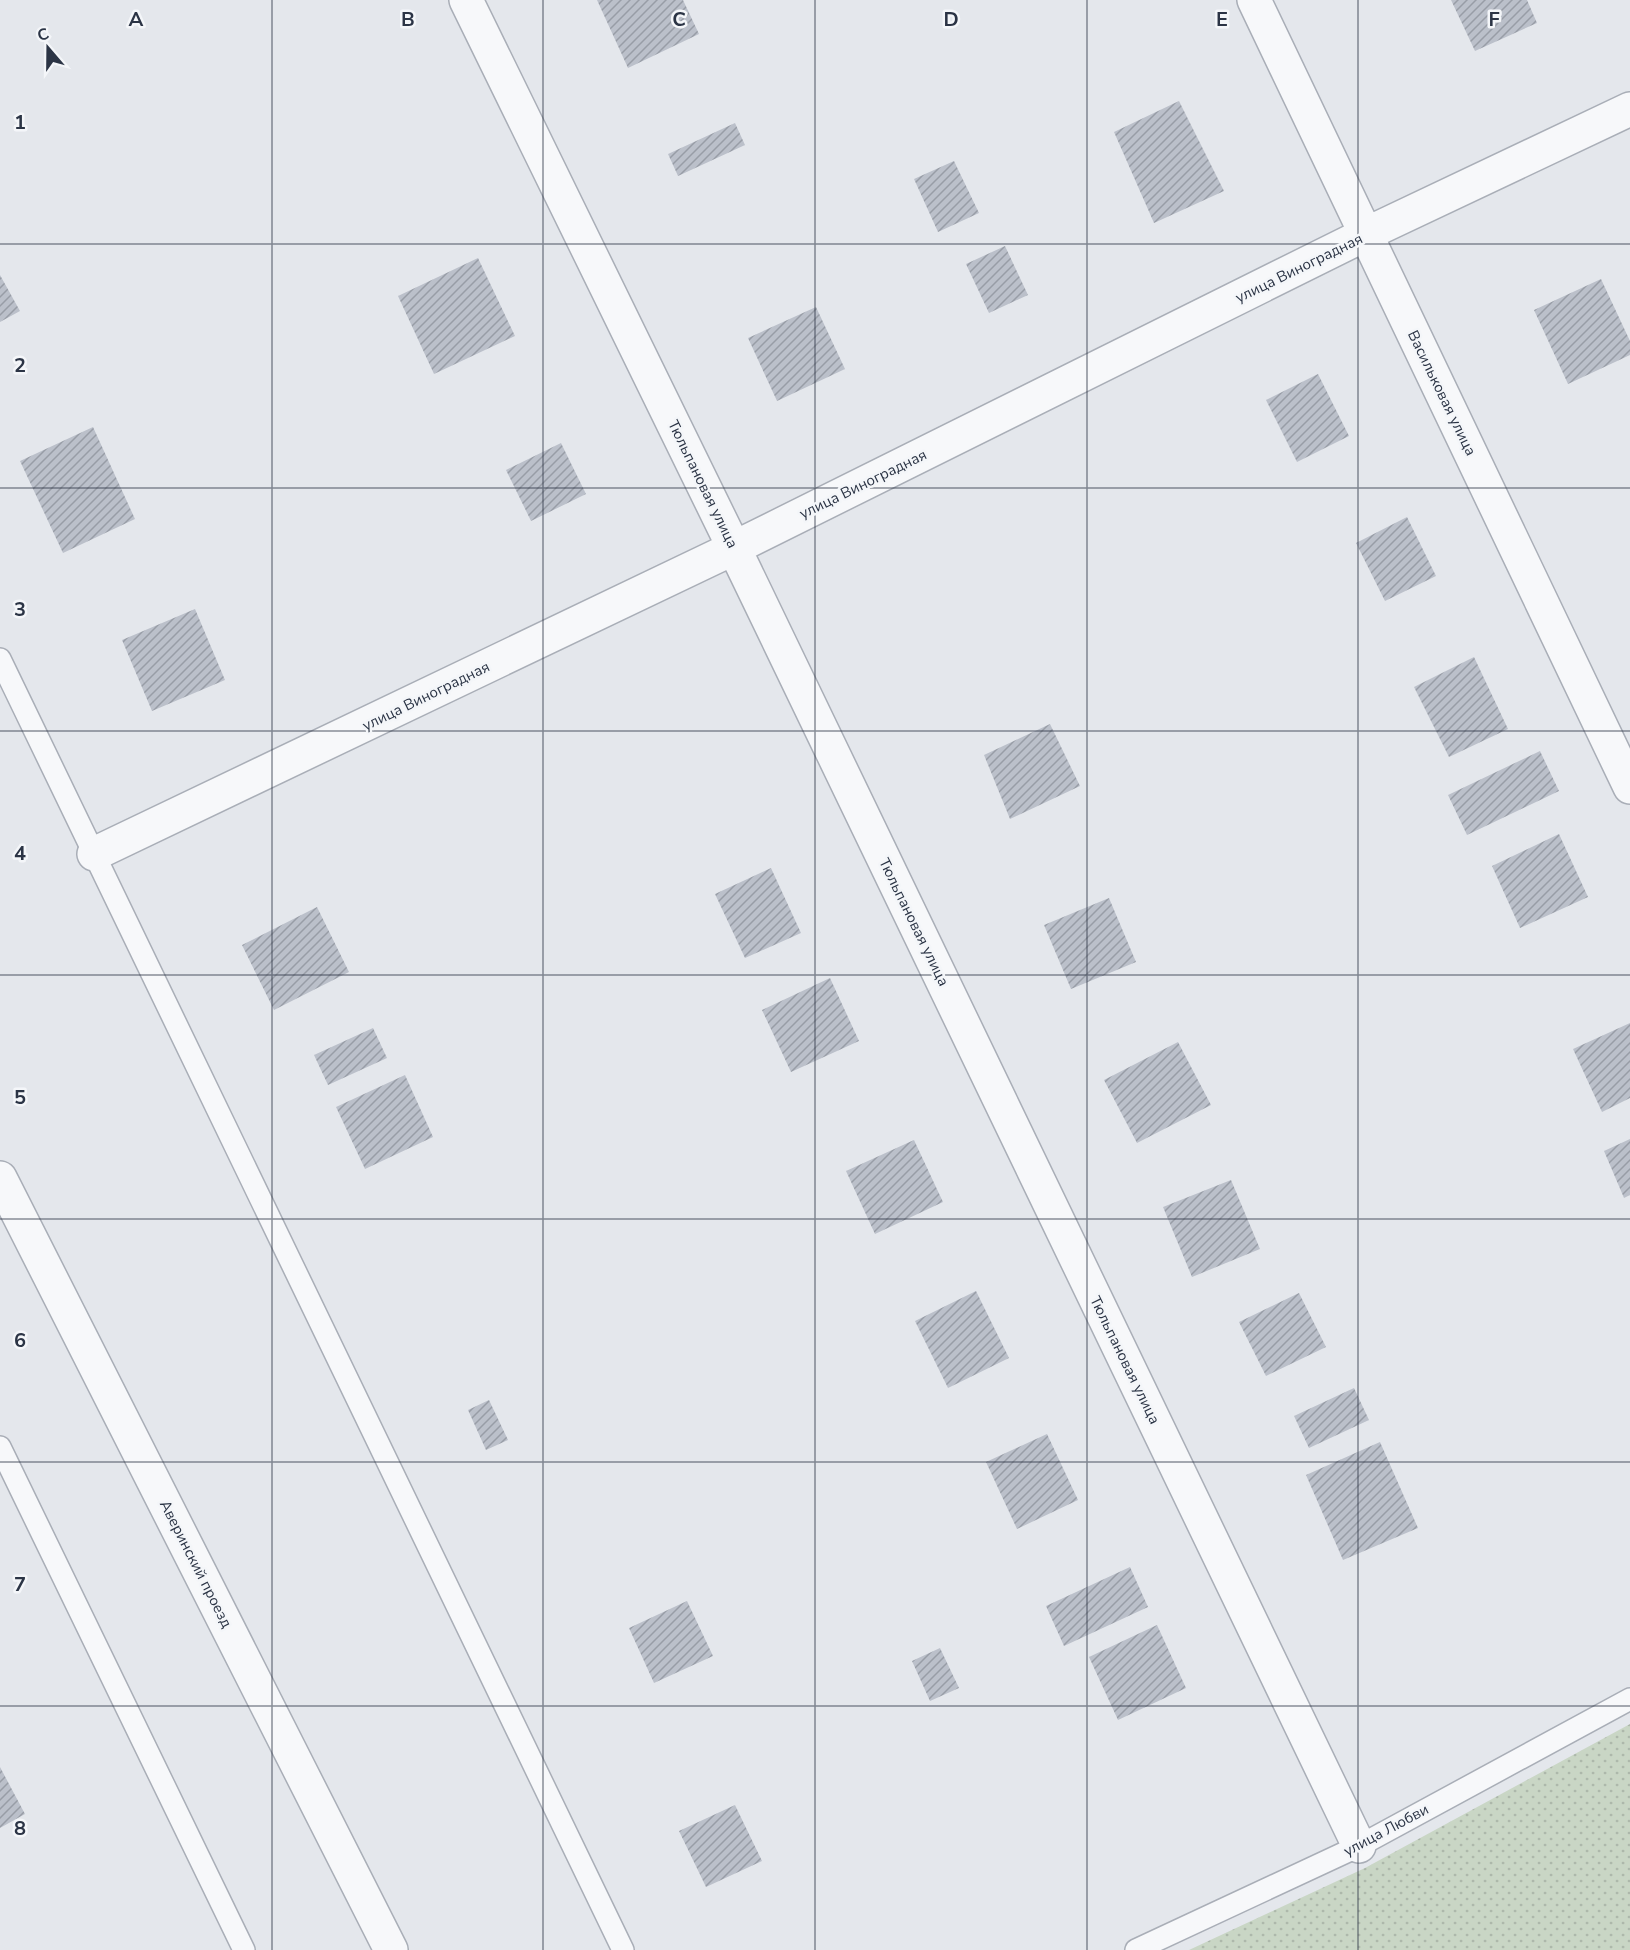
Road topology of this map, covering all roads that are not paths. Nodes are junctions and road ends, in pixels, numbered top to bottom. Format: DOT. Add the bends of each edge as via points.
graph roads {
  1 [pos="466,0"];
  2 [pos="1254,0"];
  3 [pos="1630,108"];
  4 [pos="1366,234"];
  5 [pos="734,548"];
  6 [pos="0,659"];
  7 [pos="1630,787"];
  8 [pos="94,854"];
  9 [pos="0,1178"];
  10 [pos="0,1447"];
  11 [pos="1630,1700"];
  12 [pos="1359,1846"];
  13 [pos="244,1950"];
  14 [pos="391,1950"];
  15 [pos="623,1950"];
  16 [pos="1136,1950"];
  1 -- 5 [label="street, Тюльпановая улица"];
  2 -- 4 [label="street, Васильковая улица"];
  3 -- 4 [label="street, улица Виноградная"];
  4 -- 5 [label="street, улица Виноградная"];
  4 -- 7 [label="street, Васильковая улица"];
  5 -- 8 [label="street, улица Виноградная"];
  5 -- 12 [label="street, Тюльпановая улица"];
  6 -- 8 [label="lane"];
  8 -- 15 [label="lane"];
  9 -- 14 [label="street, Аверинский проезд"];
  10 -- 13 [label="lane"];
  11 -- 12 [label="lane, улица Любви"];
  12 -- 16 [label="lane, улица Любви"];
}
